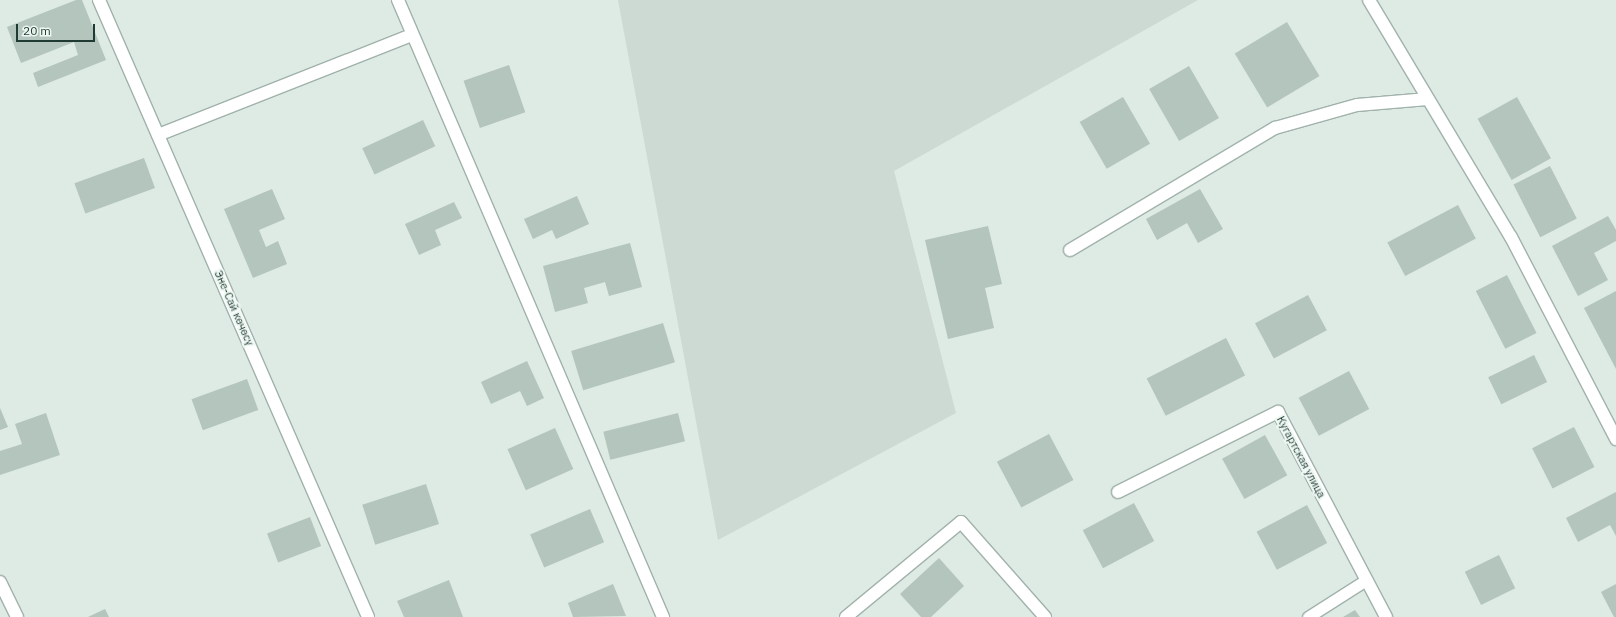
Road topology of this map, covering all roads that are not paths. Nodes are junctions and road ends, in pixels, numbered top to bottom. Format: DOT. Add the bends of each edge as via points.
graph roads {
  1 [pos="99,0"];
  2 [pos="398,0"];
  3 [pos="1369,0"];
  4 [pos="412,35"];
  5 [pos="1428,99"];
  6 [pos="158,135"];
  7 [pos="1070,250"];
  8 [pos="1616,438"];
  9 [pos="1118,492"];
  10 [pos="1366,580"];
  11 [pos="0,582"];
  12 [pos="17,617"];
  13 [pos="368,617"];
  14 [pos="663,617"];
  15 [pos="846,617"];
  16 [pos="1045,617"];
  17 [pos="1308,617"];
  18 [pos="1386,617"];
  1 -- 6 [label="street, Эне-Сай көчөсү"];
  2 -- 4 [label="street"];
  3 -- 5 [label="street"];
  4 -- 6 [label="street"];
  4 -- 14 [label="street"];
  5 -- 7 [label="street" via="1357,105 1275,128"];
  5 -- 8 [label="street" via="1511,237"];
  6 -- 13 [label="street, Эне-Сай көчөсү"];
  9 -- 10 [label="street, Кугартская улица" via="1278,412"];
  10 -- 17 [label="lane"];
  10 -- 18 [label="street, Кугартская улица"];
  11 -- 12 [label="street"];
  15 -- 16 [label="street" via="961,522"];
}
